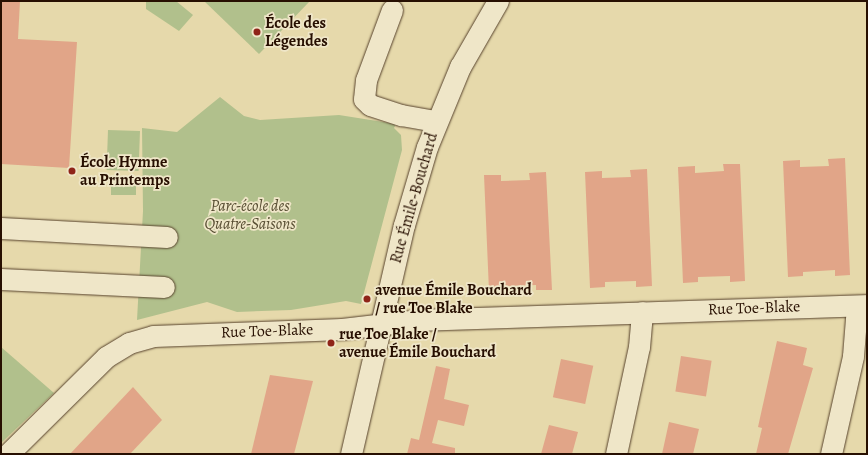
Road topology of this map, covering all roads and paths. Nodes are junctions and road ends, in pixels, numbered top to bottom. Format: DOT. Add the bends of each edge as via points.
graph roads {
  1 [pos="498,1"];
  2 [pos="392,10"];
  3 [pos="436,121"];
  4 [pos="1,228"];
  5 [pos="167,237"];
  6 [pos="1,278"];
  7 [pos="164,287"];
  8 [pos="862,305"];
  9 [pos="642,312"];
  10 [pos="381,325"];
  11 [pos="8,454"];
  12 [pos="351,454"];
  13 [pos="616,454"];
  14 [pos="831,454"];
  1 -- 3 [label="street, Rue Émile-Bouchard" via="468,51"];
  2 -- 3 [label="street" via="366,80 364,99 370,105 396,113"];
  3 -- 10 [label="street, Rue Émile-Bouchard" via="410,204"];
  4 -- 5 [label="street"];
  6 -- 7 [label="street"];
  8 -- 9 [label="street, Rue Toe-Blake"];
  8 -- 14 [label="street"];
  9 -- 10 [label="street, Rue Toe-Blake"];
  9 -- 13 [label="street" via="639,347"];
  10 -- 11 [label="street, Rue Toe-Blake" via="169,334 139,339 106,357"];
  10 -- 12 [label="street, Rue Émile-Bouchard"];
}
